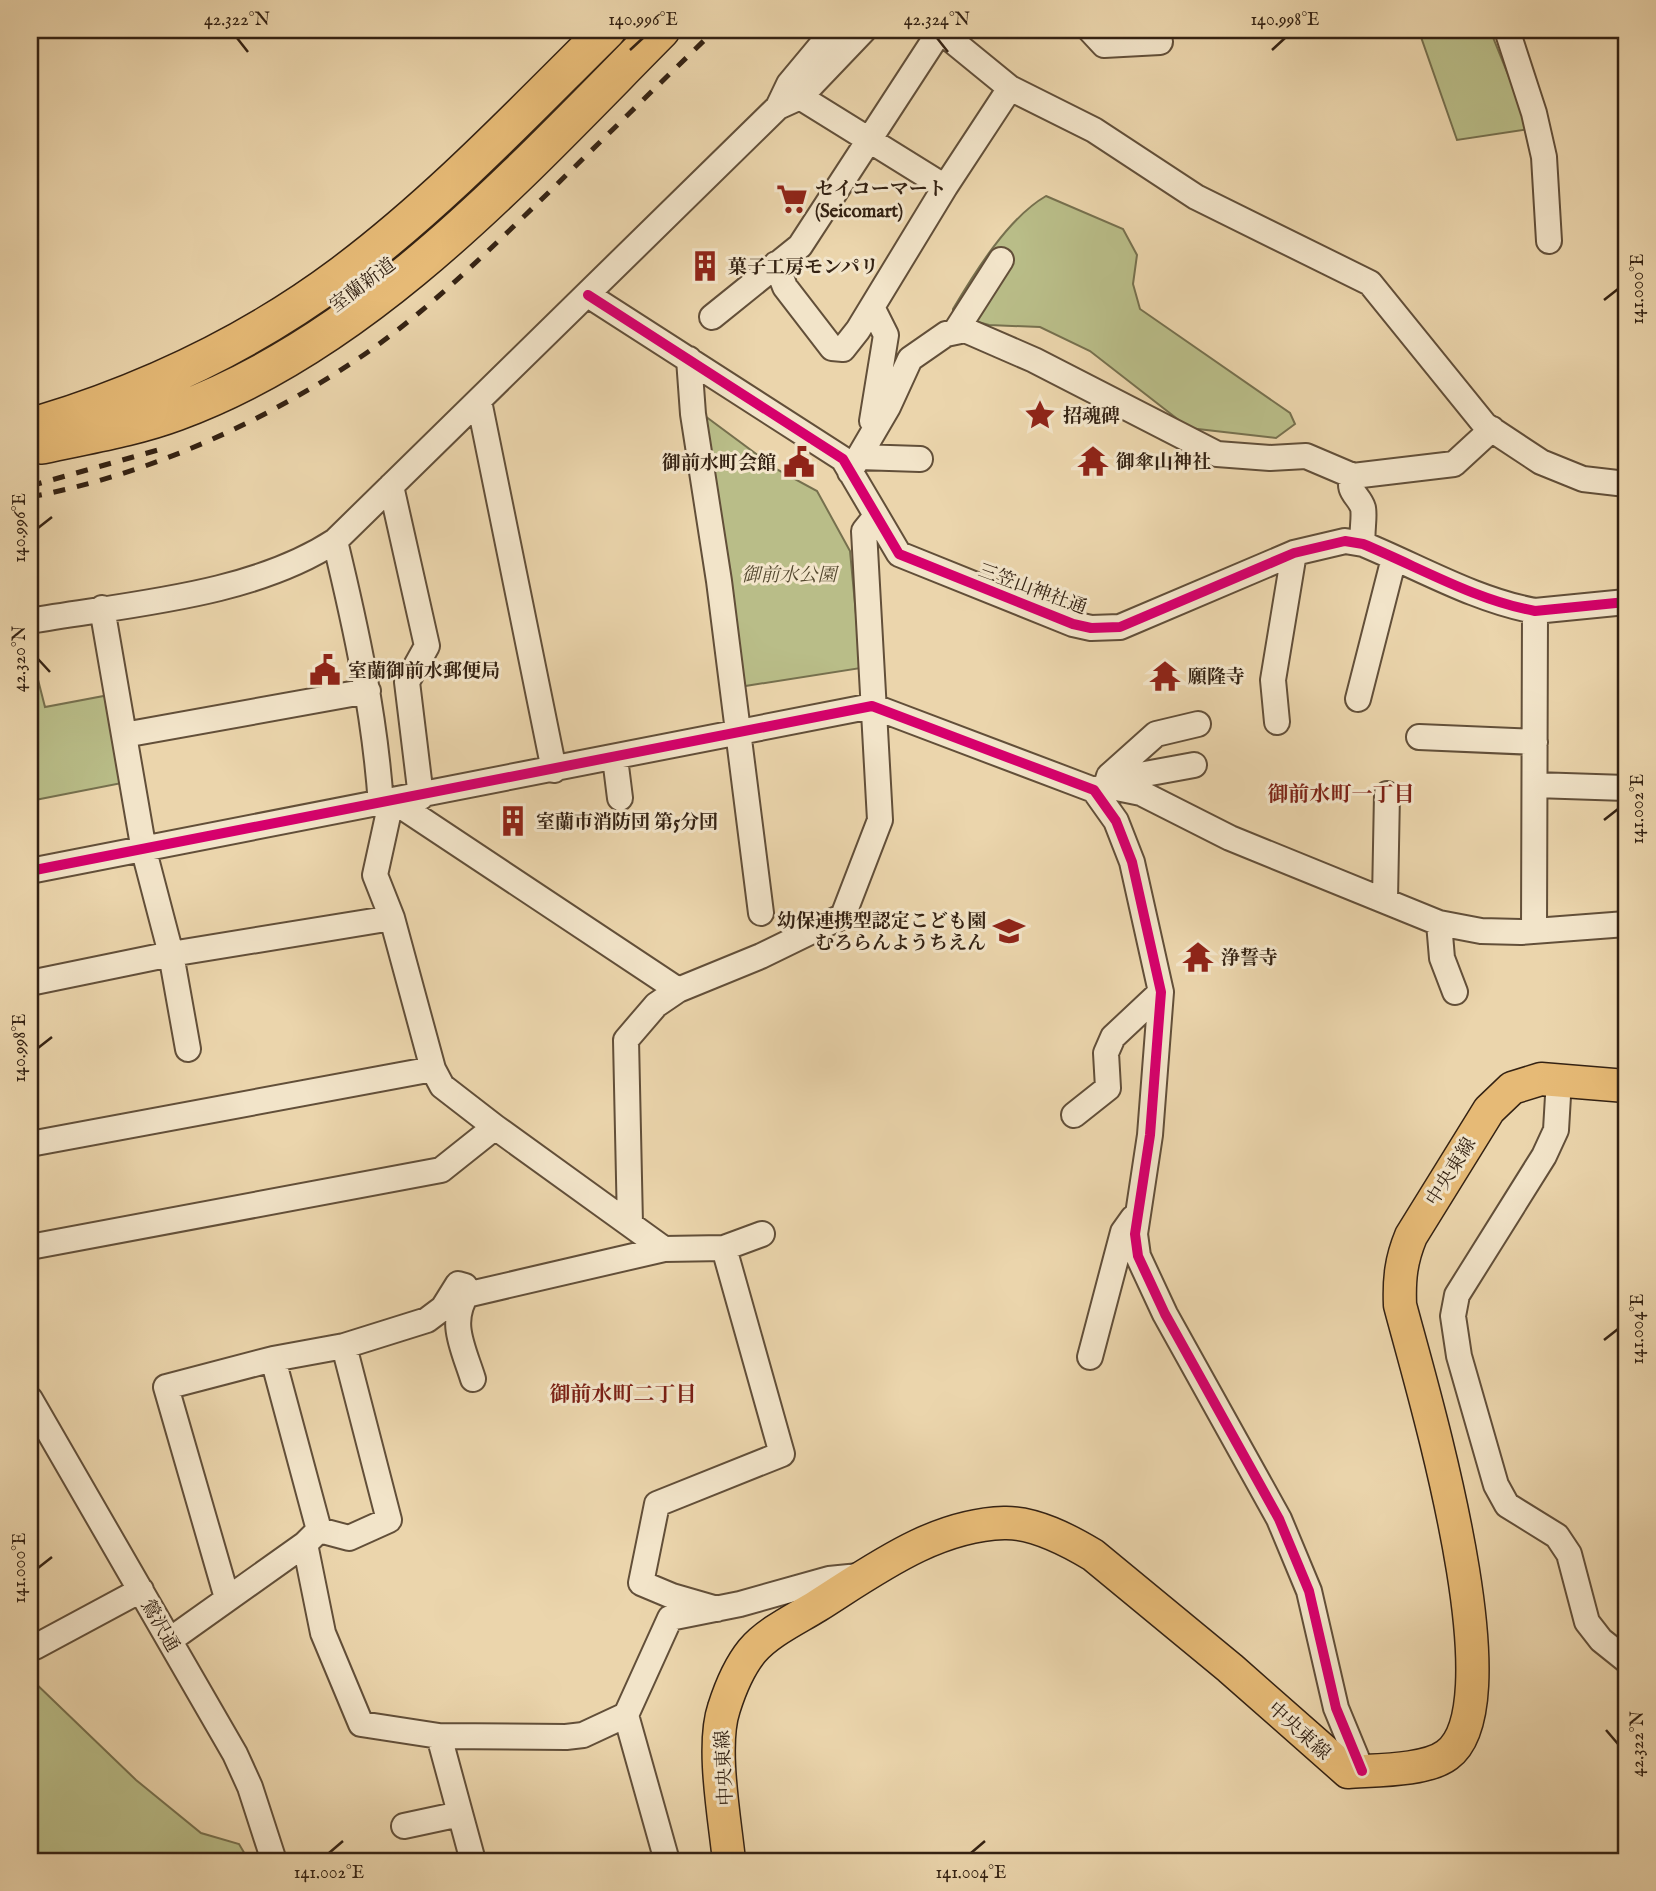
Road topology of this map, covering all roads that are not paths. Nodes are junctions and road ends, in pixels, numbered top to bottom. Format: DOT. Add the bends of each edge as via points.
graph roads {
  1 [pos="578,30"];
  2 [pos="607,30"];
  3 [pos="635,30"];
  4 [pos="661,30"];
  5 [pos="834,30"];
  6 [pos="864,30"];
  7 [pos="940,30"];
  8 [pos="1090,30"];
  9 [pos="1507,30"];
  10 [pos="1160,42"];
  11 [pos="1010,88"];
  12 [pos="789,102"];
  13 [pos="867,142"];
  14 [pos="945,187"];
  15 [pos="1549,241"];
  16 [pos="1002,260"];
  17 [pos="776,264"];
  18 [pos="588,295"];
  19 [pos="872,307"];
  20 [pos="712,317"];
  21 [pos="955,332"];
  22 [pos="689,359"];
  23 [pos="116,399"];
  24 [pos="479,401"];
  25 [pos="874,429"];
  26 [pos="1492,429"];
  27 [pos="34,440"];
  28 [pos="920,459"];
  29 [pos="855,465"];
  30 [pos="1353,476"];
  31 [pos="1626,484"];
  32 [pos="391,486"];
  33 [pos="876,516"];
  34 [pos="335,541"];
  35 [pos="1363,544"];
  36 [pos="1294,553"];
  37 [pos="1394,558"];
  38 [pos="1626,602"];
  39 [pos="102,608"];
  40 [pos="1535,611"];
  41 [pos="30,621"];
  42 [pos="368,691"];
  43 [pos="1358,699"];
  44 [pos="872,706"];
  45 [pos="1277,722"];
  46 [pos="1198,724"];
  47 [pos="738,733"];
  48 [pos="124,734"];
  49 [pos="1419,737"];
  50 [pos="1535,742"];
  51 [pos="615,758"];
  52 [pos="1194,765"];
  53 [pos="554,770"];
  54 [pos="1535,785"];
  55 [pos="1110,788"];
  56 [pos="1626,788"];
  57 [pos="1387,793"];
  58 [pos="421,797"];
  59 [pos="620,798"];
  60 [pos="389,803"];
  61 [pos="144,851"];
  62 [pos="30,872"];
  63 [pos="1385,900"];
  64 [pos="761,913"];
  65 [pos="392,918"];
  66 [pos="1439,923"];
  67 [pos="1626,924"];
  68 [pos="1534,932"];
  69 [pos="171,954"];
  70 [pos="30,983"];
  71 [pos="678,990"];
  72 [pos="1161,992"];
  73 [pos="1455,992"];
  74 [pos="188,1049"];
  75 [pos="433,1069"];
  76 [pos="1559,1079"];
  77 [pos="1626,1086"];
  78 [pos="1074,1115"];
  79 [pos="495,1127"];
  80 [pos="30,1144"];
  81 [pos="1139,1209"];
  82 [pos="630,1224"];
  83 [pos="762,1234"];
  84 [pos="30,1247"];
  85 [pos="724,1248"];
  86 [pos="664,1249"];
  87 [pos="466,1295"];
  88 [pos="344,1346"];
  89 [pos="1090,1357"];
  90 [pos="273,1359"];
  91 [pos="472,1378"];
  92 [pos="30,1398"];
  93 [pos="312,1537"];
  94 [pos="859,1576"];
  95 [pos="141,1590"];
  96 [pos="227,1598"];
  97 [pos="718,1609"];
  98 [pos="170,1640"];
  99 [pos="35,1647"];
  100 [pos="1626,1660"];
  101 [pos="626,1715"];
  102 [pos="439,1736"];
  103 [pos="1362,1771"];
  104 [pos="460,1814"];
  105 [pos="404,1826"];
  106 [pos="274,1861"];
  107 [pos="473,1861"];
  108 [pos="667,1861"];
  109 [pos="729,1861"];
  1 -- 23 [label="highway" via="474,134 351,244 267,305"];
  2 -- 23 [label="highway, 室蘭新道" via="471,163 341,275 203,361"];
  3 -- 27 [label="highway, 室蘭新道" via="505,160 369,282 297,331 210,380 148,408"];
  4 -- 27 [label="highway" via="431,255 320,336 236,385 176,412"];
  5 -- 12 [label="street" via="789,84"];
  6 -- 12 [label="street"];
  7 -- 11 [label="street"];
  7 -- 13 [label="street"];
  8 -- 10 [label="street" via="1104,45"];
  9 -- 15 [label="street" via="1544,157"];
  11 -- 14 [label="street"];
  11 -- 26 [label="street" via="1094,130 1196,197 1370,283"];
  12 -- 13 [label="street"];
  12 -- 18 [label="street"];
  13 -- 14 [label="street"];
  13 -- 17 [label="street" via="800,246"];
  14 -- 19 [label="street"];
  16 -- 21 [label="street"];
  17 -- 19 [label="street" via="785,287 832,348 843,349"];
  17 -- 20 [label="street"];
  18 -- 22 [label="street, 三笠山神社通"];
  18 -- 24 [label="street"];
  19 -- 25 [label="street" via="886,335"];
  21 -- 25 [label="street" via="910,359"];
  21 -- 30 [label="street" via="965,330 1034,360 1217,454 1306,456"];
  22 -- 29 [label="street, 三笠山神社通"];
  22 -- 47 [label="street" via="692,414"];
  23 -- 27 [label="highway, 室蘭新道"];
  24 -- 32 [label="street"];
  24 -- 53 [label="street"];
  25 -- 29 [label="street"];
  26 -- 30 [label="street" via="1454,464"];
  26 -- 31 [label="street" via="1541,462 1583,479"];
  28 -- 29 [label="street"];
  29 -- 33 [label="street, 三笠山神社通"];
  30 -- 35 [label="street" via="1352,493 1363,510"];
  32 -- 34 [label="street"];
  32 -- 58 [label="street" via="427,646 407,682"];
  33 -- 36 [label="street, 三笠山神社通" via="906,557 1083,627 1120,627"];
  33 -- 44 [label="street" via="864,530"];
  34 -- 39 [label="street" via="311,557 251,582"];
  34 -- 42 [label="street"];
  35 -- 36 [label="street, 三笠山神社通" via="1345,541"];
  35 -- 37 [label="street, 三笠山神社通"];
  36 -- 45 [label="street" via="1273,680"];
  37 -- 40 [label="street, 三笠山神社通" via="1504,604"];
  37 -- 43 [label="street"];
  38 -- 40 [label="street, 三笠山神社通"];
  39 -- 41 [label="street"];
  39 -- 48 [label="street"];
  40 -- 50 [label="street"];
  42 -- 48 [label="street"];
  42 -- 60 [label="street"];
  44 -- 47 [label="street"];
  44 -- 55 [label="street"];
  44 -- 71 [label="street" via="880,820 843,916"];
  46 -- 55 [label="street" via="1156,734 1110,776"];
  47 -- 51 [label="street"];
  47 -- 64 [label="street"];
  48 -- 61 [label="street"];
  49 -- 50 [label="street"];
  50 -- 54 [label="street"];
  51 -- 53 [label="street"];
  51 -- 59 [label="street"];
  52 -- 55 [label="street" via="1145,774"];
  53 -- 58 [label="street"];
  54 -- 56 [label="street"];
  54 -- 68 [label="street"];
  55 -- 63 [label="street"];
  55 -- 72 [label="street"];
  57 -- 63 [label="street"];
  58 -- 60 [label="street"];
  60 -- 61 [label="street"];
  60 -- 65 [label="street" via="375,875"];
  60 -- 71 [label="street"];
  61 -- 62 [label="street"];
  61 -- 69 [label="street"];
  63 -- 66 [label="street"];
  65 -- 69 [label="street"];
  65 -- 75 [label="street"];
  66 -- 68 [label="street" via="1480,931"];
  66 -- 73 [label="street" via="1442,958"];
  67 -- 68 [label="street"];
  69 -- 70 [label="street"];
  69 -- 74 [label="street"];
  71 -- 82 [label="street" via="656,1005 626,1040"];
  72 -- 78 [label="street" via="1113,1037 1106,1053 1108,1088"];
  72 -- 81 [label="street"];
  75 -- 79 [label="street" via="442,1086"];
  75 -- 80 [label="street"];
  76 -- 77 [label="main road, 中央東線"];
  76 -- 100 [label="street" via="1556,1130 1457,1295 1454,1332 1496,1485 1507,1505 1557,1536 1569,1553 1587,1622"];
  76 -- 103 [label="main road, 中央東線" via="1512,1088 1489,1110 1402,1256 1400,1305 1469,1598 1472,1673 1468,1712 1449,1754 1435,1762"];
  79 -- 82 [label="street"];
  79 -- 84 [label="street" via="441,1170"];
  81 -- 89 [label="street" via="1123,1231"];
  81 -- 103 [label="street" via="1138,1256 1279,1519 1309,1591 1336,1708"];
  82 -- 86 [label="street"];
  83 -- 85 [label="street"];
  85 -- 86 [label="street"];
  85 -- 97 [label="street" via="782,1454 657,1504 641,1583"];
  86 -- 87 [label="street"];
  87 -- 88 [label="street" via="465,1286 458,1284 443,1308 427,1320"];
  87 -- 91 [label="street" via="457,1324"];
  88 -- 90 [label="street"];
  88 -- 93 [label="street" via="389,1520 349,1538"];
  90 -- 93 [label="street"];
  90 -- 96 [label="street" via="166,1387"];
  92 -- 95 [label="street, 鶯沢通"];
  93 -- 96 [label="street"];
  93 -- 102 [label="street" via="323,1633 361,1724"];
  94 -- 97 [label="street" via="829,1579"];
  94 -- 103 [label="main road, 中央東線" via="901,1553 986,1525 1007,1522 1068,1540 1093,1555 1209,1650 1344,1770"];
  94 -- 109 [label="main road, 中央東線" via="753,1650 737,1676 719,1726"];
  95 -- 98 [label="street, 鶯沢通"];
  95 -- 99 [label="street"];
  96 -- 98 [label="street"];
  97 -- 101 [label="street" via="670,1618"];
  98 -- 106 [label="street, 鶯沢通" via="245,1776"];
  101 -- 102 [label="street" via="583,1735 566,1737"];
  101 -- 108 [label="street"];
  102 -- 104 [label="street"];
  104 -- 105 [label="street"];
  104 -- 107 [label="street"];
}
